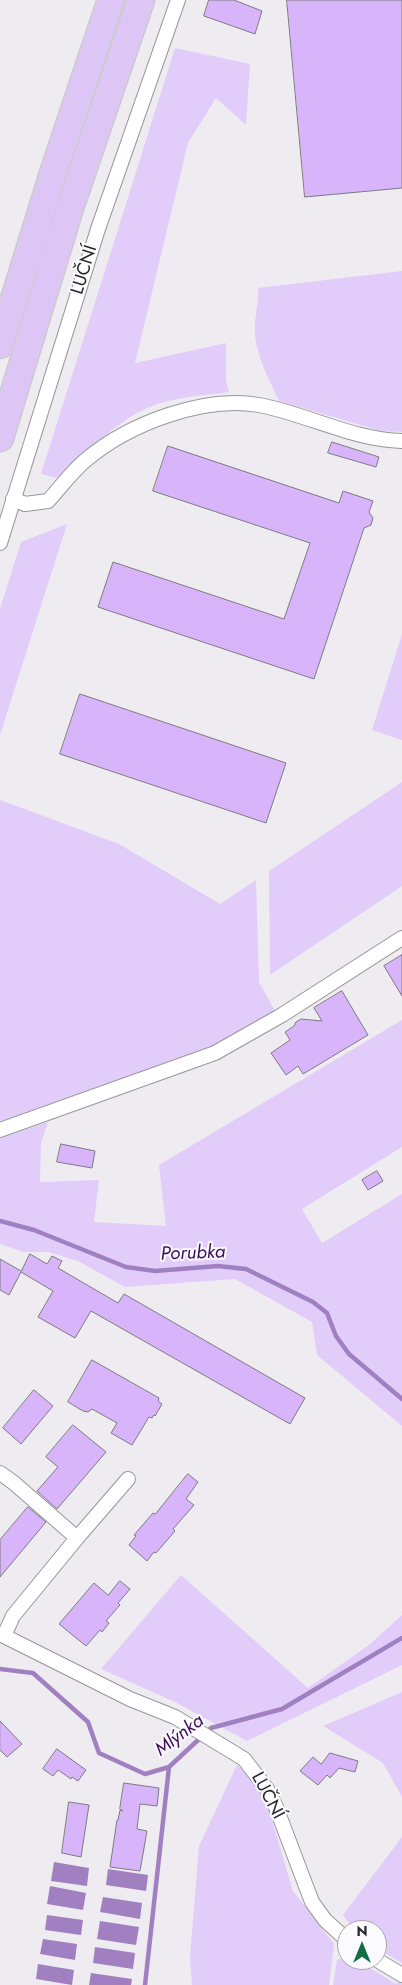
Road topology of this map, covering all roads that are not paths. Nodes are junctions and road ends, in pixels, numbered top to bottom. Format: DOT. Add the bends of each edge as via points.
graph roads {
  1 [pos="111,0"];
  2 [pos="141,0"];
  3 [pos="178,0"];
  4 [pos="0,346"];
  5 [pos="0,438"];
  6 [pos="402,441"];
  7 [pos="13,499"];
  8 [pos="0,543"];
  9 [pos="402,938"];
  10 [pos="0,1130"];
  11 [pos="0,1473"];
  12 [pos="128,1479"];
  13 [pos="77,1538"];
  14 [pos="2,1635"];
  15 [pos="337,1931"];
  16 [pos="387,1966"];
  17 [pos="402,1975"];
  1 -- 4 [label="highway"];
  2 -- 5 [label="highway" via="70,208"];
  3 -- 7 [label="street, LUČNÍ" via="98,229"];
  6 -- 7 [label="street" via="375,438 259,405 223,402 188,409 125,432 86,460 48,501 26,504"];
  7 -- 8 [label="street, LUČNÍ"];
  9 -- 10 [label="street" via="282,1015 215,1053"];
  11 -- 13 [label="street"];
  12 -- 13 [label="street"];
  13 -- 14 [label="street" via="13,1616"];
  14 -- 15 [label="street, LUČNÍ" via="175,1717 244,1759 276,1807 312,1902"];
  16 -- 17 [label="street"];
}
